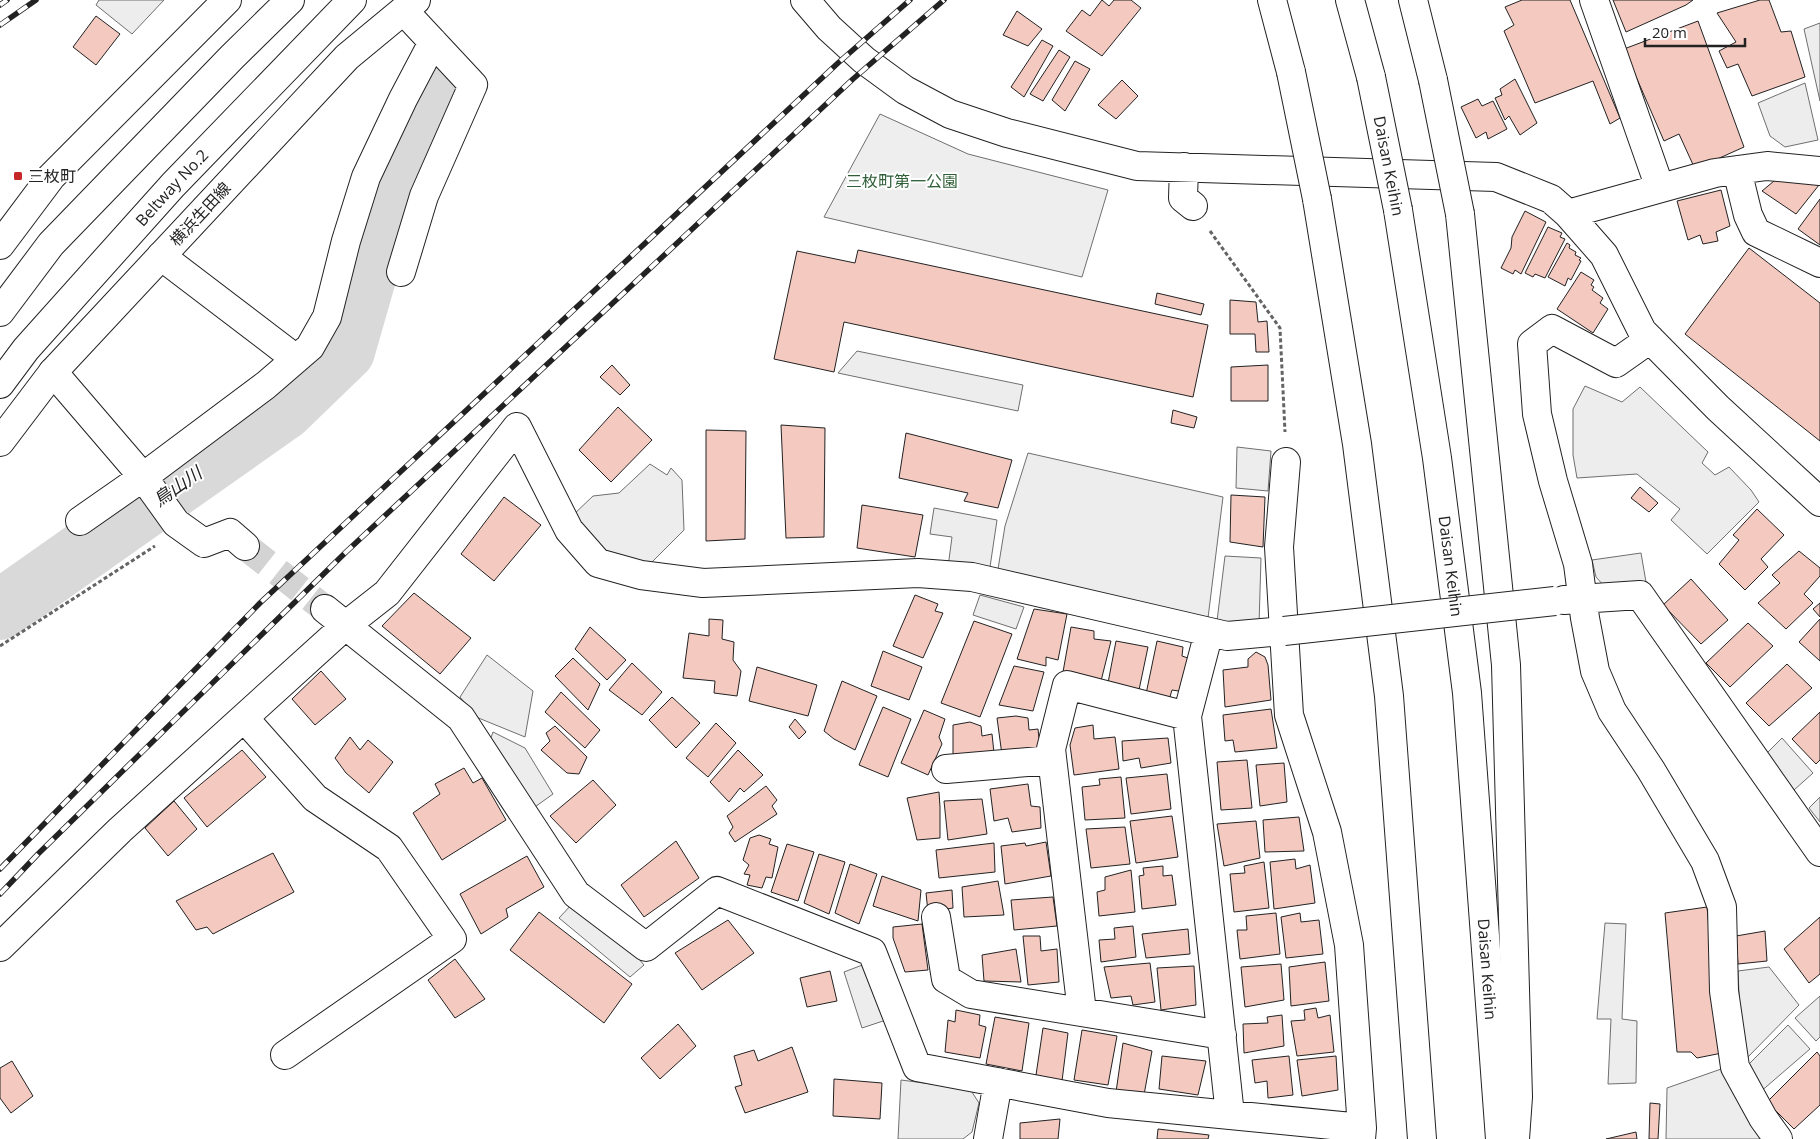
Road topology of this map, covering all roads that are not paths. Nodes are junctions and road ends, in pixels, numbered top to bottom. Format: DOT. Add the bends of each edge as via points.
graph roads {
  1 [pos="227,0"];
  2 [pos="290,0"];
  3 [pos="352,0"];
  4 [pos="805,0"];
  5 [pos="1272,0"];
  6 [pos="1350,0"];
  7 [pos="1413,0"];
  8 [pos="1594,0"];
  9 [pos="410,5"];
  10 [pos="433,42"];
  11 [pos="1184,167"];
  12 [pos="1737,170"];
  13 [pos="1820,171"];
  14 [pos="1660,188"];
  15 [pos="1193,206"];
  16 [pos="1568,214"];
  17 [pos="0,245"];
  18 [pos="161,256"];
  19 [pos="1820,263"];
  20 [pos="401,272"];
  21 [pos="0,312"];
  22 [pos="1650,339"];
  23 [pos="296,359"];
  24 [pos="53,372"];
  25 [pos="0,384"];
  26 [pos="0,442"];
  27 [pos="1286,462"];
  28 [pos="143,477"];
  29 [pos="1820,502"];
  30 [pos="80,521"];
  31 [pos="245,546"];
  32 [pos="1568,599"];
  33 [pos="336,618"];
  34 [pos="1284,631"];
  35 [pos="1209,632"];
  36 [pos="1187,716"];
  37 [pos="244,718"];
  38 [pos="1052,760"];
  39 [pos="946,769"];
  40 [pos="1820,852"];
  41 [pos="936,917"];
  42 [pos="0,947"];
  43 [pos="1082,1012"];
  44 [pos="1222,1035"];
  45 [pos="285,1055"];
  46 [pos="998,1082"];
  47 [pos="1230,1115"];
  48 [pos="1361,1134"];
  49 [pos="988,1139"];
  50 [pos="1422,1139"];
  51 [pos="1500,1139"];
  52 [pos="1515,1139"];
  53 [pos="1778,1139"];
  1 -- 17 [label="main road" via="51,177"];
  2 -- 21 [label="main road" via="51,244"];
  3 -- 25 [label="main road, Beltway No.2" via="173,185 26,349"];
  4 -- 11 [label="main road" via="829,28 864,60 905,90 950,114 1007,133 1138,166"];
  5 -- 50 [label="main road, bridge" via="1291,72 1317,199 1357,444 1389,696"];
  6 -- 51 [label="main road, Daisan Keihin, bridge" via="1371,77 1398,210 1437,458 1467,693"];
  7 -- 52 [label="main road, bridge" via="1460,214 1506,665 1518,1097"];
  8 -- 14 [label="main road"];
  9 -- 10 [label="main road"];
  9 -- 18 [label="main road, 横浜生田線" via="347,56"];
  10 -- 20 [label="main road" via="472,85 424,196"];
  10 -- 23 [label="main road" via="366,177 327,317 310,347"];
  11 -- 15 [label="main road" via="1183,198"];
  11 -- 16 [label="main road" via="1496,177 1551,199"];
  12 -- 13 [label="main road" via="1767,166"];
  12 -- 14 [label="main road"];
  12 -- 19 [label="main road" via="1748,215 1756,232"];
  14 -- 16 [label="main road"];
  16 -- 22 [label="main road" via="1604,255 1642,331"];
  18 -- 23 [label="main road"];
  18 -- 24 [label="main road, 横浜生田線"];
  22 -- 29 [label="main road" via="1718,408"];
  22 -- 32 [label="main road" via="1616,364 1552,329 1532,344 1537,414 1578,564"];
  23 -- 28 [label="main road"];
  24 -- 26 [label="main road, 横浜生田線"];
  24 -- 28 [label="main road"];
  27 -- 34 [label="main road" via="1280,547"];
  28 -- 30 [label="main road"];
  28 -- 31 [label="main road" via="180,526 204,543 230,533"];
  32 -- 34 [label="main road, bridge"];
  32 -- 40 [label="main road" via="1640,595"];
  32 -- 53 [label="main road" via="1612,711 1705,861 1722,907 1724,991 1735,1067"];
  33 -- 35 [label="main road" via="387,593 517,428 568,530 598,563 641,575 703,583 918,574 972,577"];
  33 -- 37 [label="main road"];
  33 -- 46 [label="main road" via="461,718 576,894 646,947 717,890 872,952 917,1067"];
  34 -- 35 [label="main road" via="1227,636"];
  34 -- 48 [label="main road" via="1289,715 1327,832 1349,945"];
  35 -- 36 [label="main road"];
  36 -- 38 [label="main road" via="1066,685 1051,749"];
  36 -- 44 [label="main road"];
  37 -- 42 [label="main road" via="120,830"];
  37 -- 45 [label="main road" via="315,798 389,848 452,939"];
  38 -- 39 [label="main road"];
  38 -- 43 [label="main road"];
  41 -- 43 [label="main road" via="946,979 971,994"];
  43 -- 44 [label="main road"];
  44 -- 47 [label="main road"];
  46 -- 47 [label="main road" via="1108,1103"];
  46 -- 49 [label="main road"];
  47 -- 48 [label="main road"];
}
